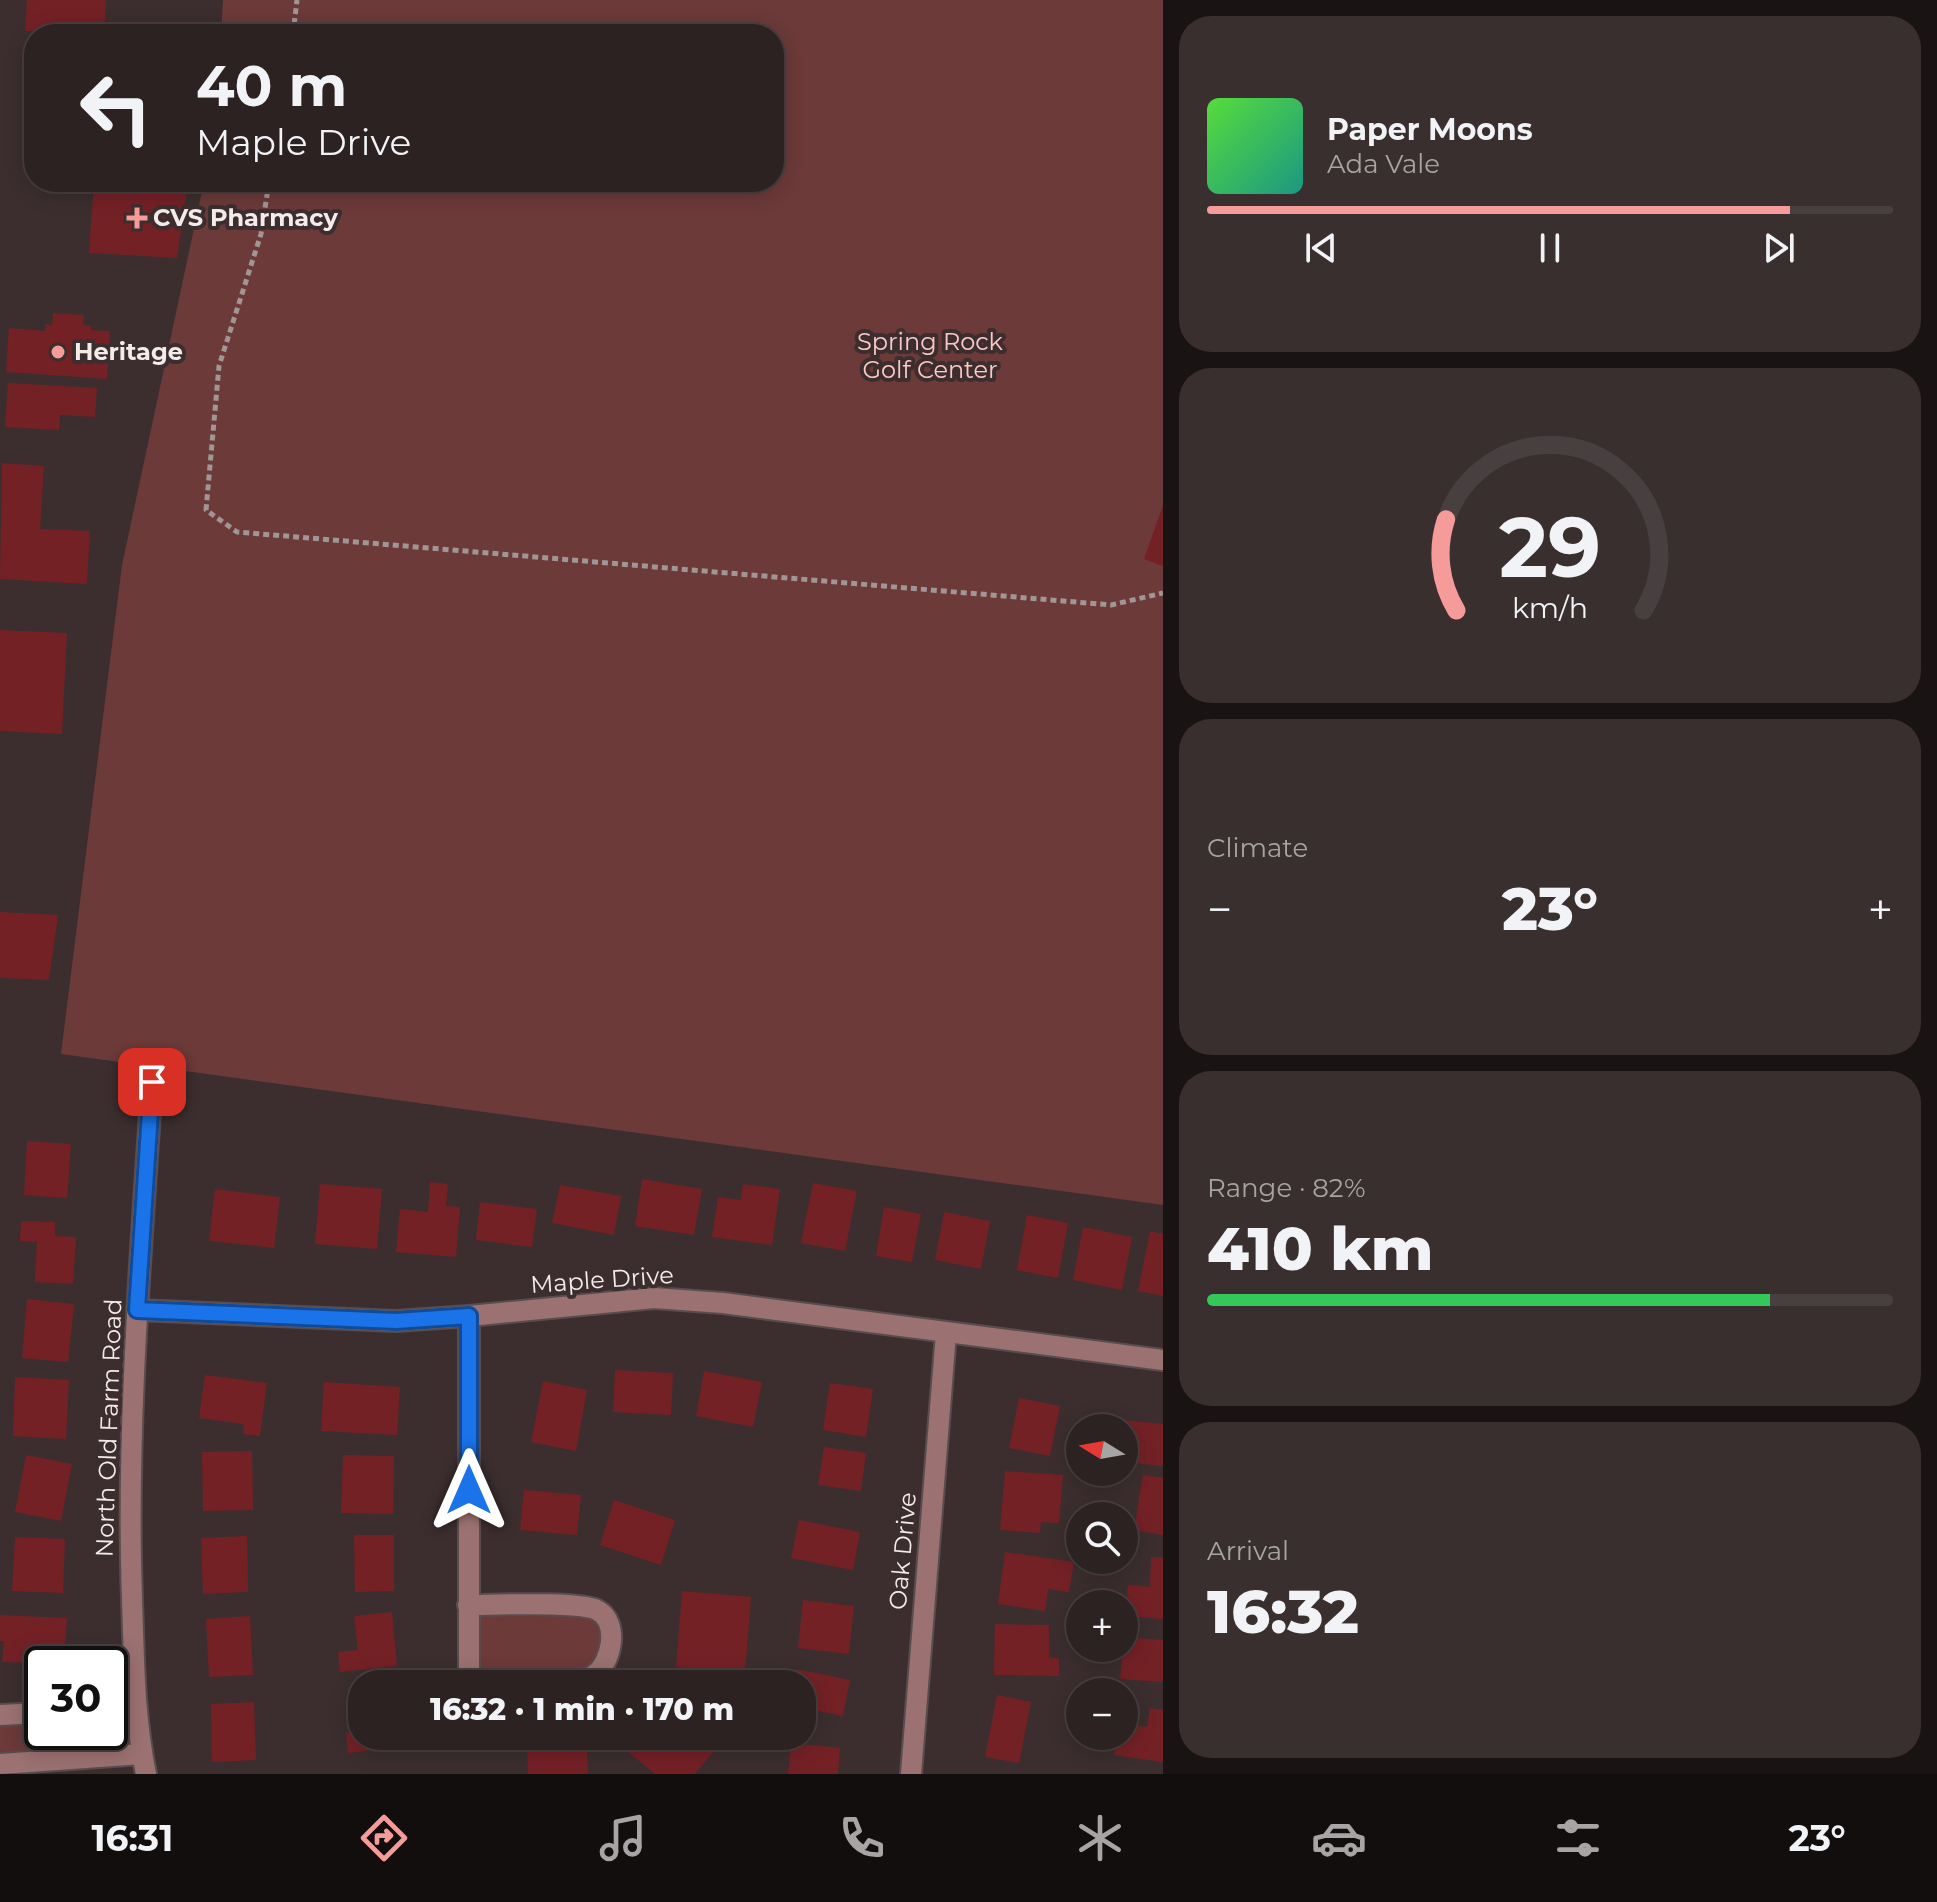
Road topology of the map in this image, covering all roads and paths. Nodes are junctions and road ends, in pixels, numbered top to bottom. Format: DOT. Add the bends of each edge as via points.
graph roads {
  1 [pos="297,0"];
  2 [pos="294,24"];
  3 [pos="267,192"];
  4 [pos="1163,593"];
  5 [pos="152,1082"];
  6 [pos="137,1310"];
  7 [pos="469,1316"];
  8 [pos="946,1333"];
  9 [pos="1163,1360"];
  10 [pos="468,1605"];
  11 [pos="469,1670"];
  12 [pos="600,1670"];
  13 [pos="128,1707"];
  14 [pos="136,1707"];
  15 [pos="24,1714"];
  16 [pos="0,1715"];
  17 [pos="0,1764"];
  18 [pos="144,1764"];
  19 [pos="911,1774"];
  1 -- 2 [label="path"];
  3 -- 4 [label="path" via="261,234 219,366 206,510 237,532 1111,605"];
  5 -- 6 [label="street, North Old Farm Road"];
  6 -- 7 [label="street, Maple Drive" via="396,1321"];
  6 -- 14 [label="street, North Old Farm Road" via="129,1512"];
  7 -- 8 [label="street, Maple Drive" via="654,1298"];
  7 -- 10 [label="street"];
  8 -- 9 [label="street, Maple Drive"];
  8 -- 19 [label="street, Oak Drive"];
  10 -- 11 [label="street"];
  10 -- 12 [label="street" via="597,1610 608,1624 611,1646"];
  13 -- 14 [label="street"];
  14 -- 18 [label="street, North Old Farm Road"];
  15 -- 16 [label="street"];
  17 -- 18 [label="street"];
}
